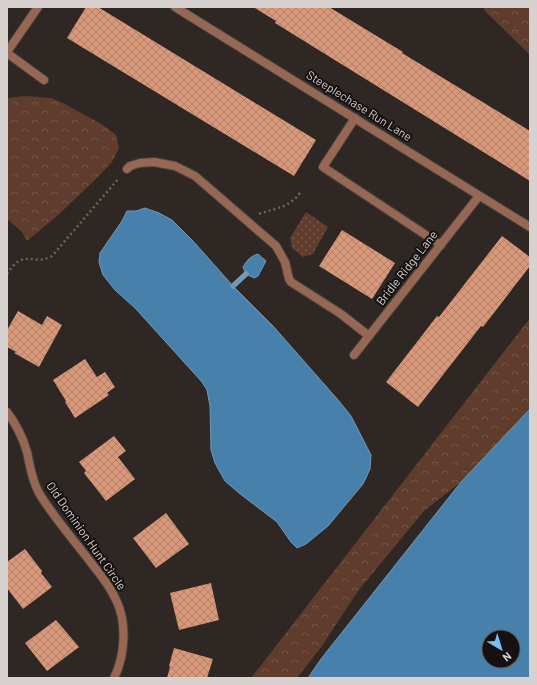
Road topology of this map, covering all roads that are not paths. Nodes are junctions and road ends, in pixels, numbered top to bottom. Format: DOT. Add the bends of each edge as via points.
graph roads {
  1 [pos="38,7"];
  2 [pos="175,7"];
  3 [pos="7,52"];
  4 [pos="44,80"];
  5 [pos="355,118"];
  6 [pos="127,169"];
  7 [pos="479,196"];
  8 [pos="530,227"];
  9 [pos="441,245"];
  10 [pos="369,336"];
  11 [pos="354,355"];
  12 [pos="7,412"];
  13 [pos="114,678"];
  1 -- 3 [label="street"];
  2 -- 5 [label="street, Steeplechase Run Lane"];
  3 -- 4 [label="street"];
  5 -- 7 [label="street, Steeplechase Run Lane"];
  5 -- 9 [label="street" via="323,167"];
  6 -- 10 [label="street" via="140,163 154,162 175,166 195,176 276,246 291,282 341,314"];
  7 -- 8 [label="street, Steeplechase Run Lane"];
  7 -- 9 [label="street, Bridle Ridge Lane"];
  9 -- 10 [label="street, Bridle Ridge Lane"];
  10 -- 11 [label="street, Bridle Ridge Lane"];
  12 -- 13 [label="street, Old Dominion Hunt Circle" via="20,432 39,492 117,602 124,624 118,671"];
}
